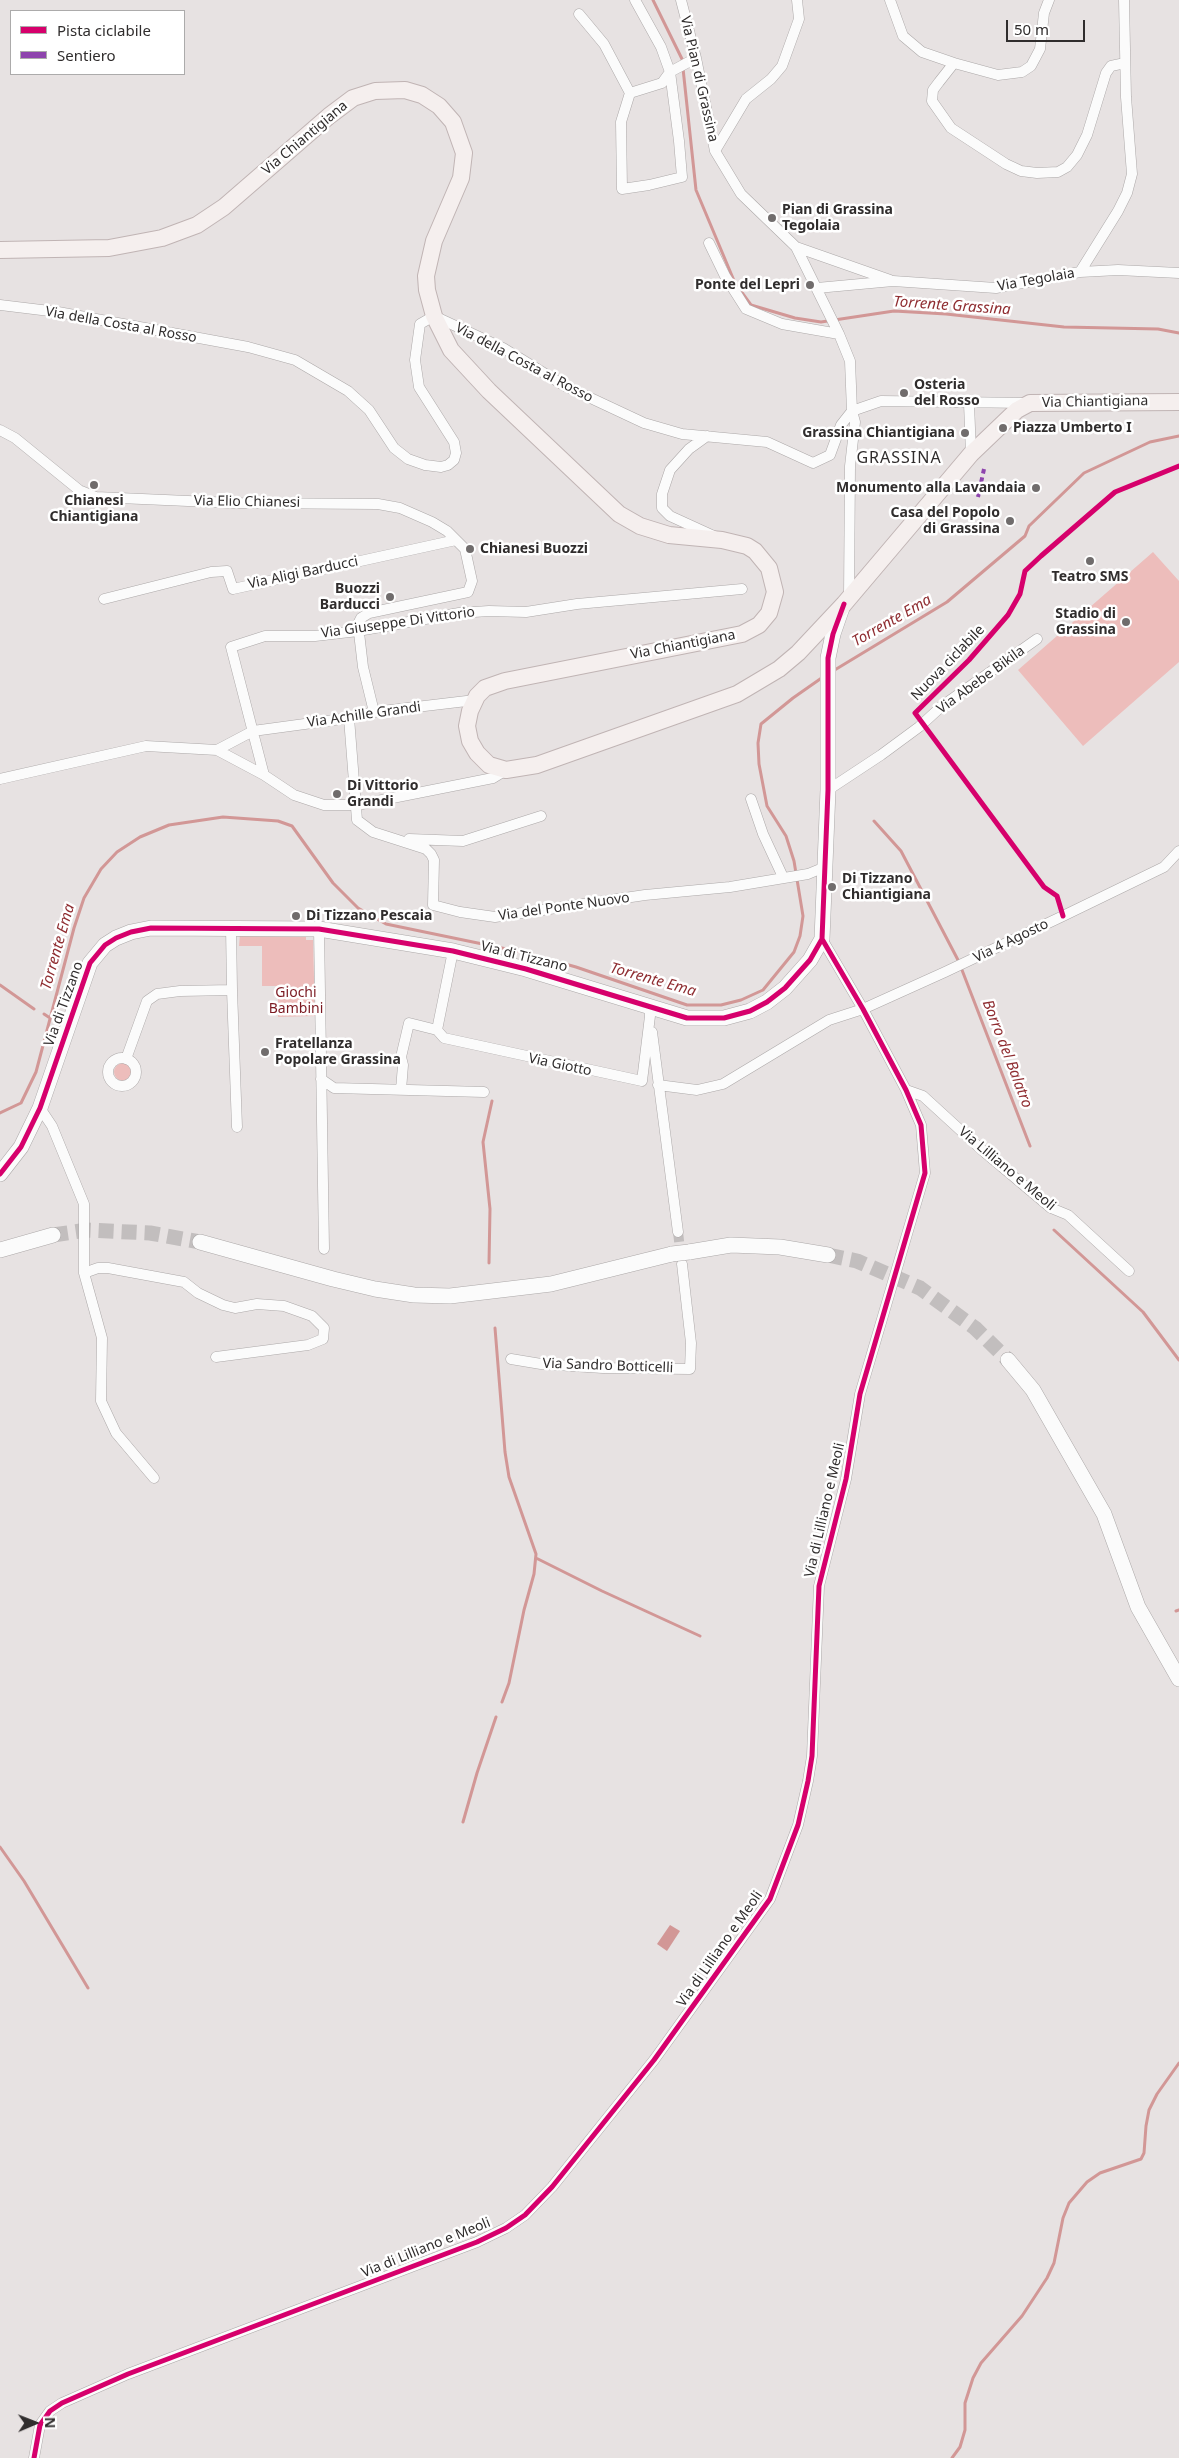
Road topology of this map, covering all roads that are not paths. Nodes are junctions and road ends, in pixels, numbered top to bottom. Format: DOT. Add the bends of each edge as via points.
graph roads {
  1 [pos="635,0"];
  2 [pos="681,0"];
  3 [pos="796,0"];
  4 [pos="890,0"];
  5 [pos="1049,0"];
  6 [pos="1124,0"];
  7 [pos="579,14"];
  8 [pos="693,59"];
  9 [pos="954,63"];
  10 [pos="1125,63"];
  11 [pos="673,70"];
  12 [pos="630,93"];
  13 [pos="715,151"];
  14 [pos="708,244"];
  15 [pos="796,247"];
  16 [pos="0,250"];
  17 [pos="1080,272"];
  18 [pos="1179,273"];
  19 [pos="893,281"];
  20 [pos="817,288"];
  21 [pos="0,305"];
  22 [pos="434,316"];
  23 [pos="837,330"];
  24 [pos="1179,402"];
  25 [pos="970,403"];
  26 [pos="1030,403"];
  27 [pos="852,411"];
  28 [pos="0,430"];
  29 [pos="707,436"];
  30 [pos="971,454"];
  31 [pos="456,540"];
  32 [pos="722,540"];
  33 [pos="742,589"];
  34 [pos="104,599"];
  35 [pos="846,600"];
  36 [pos="358,631"];
  37 [pos="1037,639"];
  38 [pos="475,700"];
  39 [pos="374,712"];
  40 [pos="348,718"];
  41 [pos="253,731"];
  42 [pos="217,750"];
  43 [pos="506,770"];
  44 [pos="264,775"];
  45 [pos="0,780"];
  46 [pos="828,790"];
  47 [pos="751,799"];
  48 [pos="357,806"];
  49 [pos="541,816"];
  50 [pos="394,839"];
  51 [pos="1179,851"];
  52 [pos="825,867"];
  53 [pos="785,877"];
  54 [pos="231,928"];
  55 [pos="319,928"];
  56 [pos="822,939"];
  57 [pos="454,951"];
  58 [pos="232,990"];
  59 [pos="863,1009"];
  60 [pos="650,1011"];
  61 [pos="437,1030"];
  62 [pos="126,1059"];
  63 [pos="321,1079"];
  64 [pos="658,1085"];
  65 [pos="334,1088"];
  66 [pos="401,1090"];
  67 [pos="906,1090"];
  68 [pos="484,1092"];
  69 [pos="322,1095"];
  70 [pos="40,1108"];
  71 [pos="237,1127"];
  72 [pos="0,1174"];
  73 [pos="678,1232"];
  74 [pos="53,1236"];
  75 [pos="200,1242"];
  76 [pos="324,1249"];
  77 [pos="0,1250"];
  78 [pos="828,1255"];
  79 [pos="681,1257"];
  80 [pos="1129,1270"];
  81 [pos="84,1273"];
  82 [pos="216,1357"];
  83 [pos="511,1359"];
  84 [pos="1008,1360"];
  85 [pos="154,1478"];
  86 [pos="1179,1679"];
  87 [pos="34,2458"];
  1 -- 11 [label="street"];
  2 -- 8 [label="street, Via Pian di Grassina"];
  3 -- 13 [label="street" via="799,19 782,66 746,99"];
  4 -- 9 [label="street" via="903,36 922,52"];
  5 -- 9 [label="street" via="1044,13 1040,50 1031,66 1022,72 998,75"];
  6 -- 10 [label="street"];
  7 -- 12 [label="street" via="604,44"];
  8 -- 11 [label="street"];
  8 -- 13 [label="street, Via Pian di Grassina"];
  9 -- 10 [label="street" via="933,90 932,101 936,110 952,128 1006,164 1021,171 1047,174 1067,167 1077,155 1087,135 1106,73 1111,66"];
  10 -- 17 [label="street" via="1132,174 1118,211"];
  11 -- 12 [label="street" via="662,83"];
  11 -- 12 [label="street" via="682,177 622,189 620,122"];
  13 -- 15 [label="street, Via Pian di Grassina" via="741,194"];
  14 -- 23 [label="street" via="746,308 782,324"];
  15 -- 19 [label="street, Via Tegolaia"];
  15 -- 20 [label="street"];
  16 -- 22 [label="main road, Via Chiantigiana" via="109,248 146,242 184,230 224,207 353,98 375,90 405,90 422,95 439,106 453,122 464,153 461,178 436,234 427,265 427,290"];
  17 -- 18 [label="street, Via Tegolaia"];
  17 -- 19 [label="street, Via Tegolaia" via="996,288"];
  19 -- 20 [label="street, Via Tegolaia"];
  20 -- 23 [label="street"];
  21 -- 22 [label="street, Via della Costa al Rosso" via="58,312 248,347 295,360 348,391 369,410 394,448 408,459 441,467 454,460 454,442 419,387 415,360 420,324"];
  22 -- 29 [label="street, Via della Costa al Rosso" via="503,348 565,386 644,423 665,430"];
  22 -- 32 [label="main road, Via Chiantigiana" via="450,350 463,365 620,514 640,526 669,535"];
  23 -- 27 [label="street" via="850,362"];
  24 -- 26 [label="main road, Via Chiantigiana"];
  25 -- 26 [label="street"];
  25 -- 27 [label="street" via="881,401"];
  25 -- 30 [label="street"];
  26 -- 30 [label="main road, Via Chiantigiana" via="1017,410"];
  27 -- 29 [label="street, Via della Costa al Rosso" via="840,425 830,455 813,463 766,442"];
  27 -- 35 [label="street" via="855,422 850,466"];
  28 -- 31 [label="street, Via Elio Chianesi" via="89,495 234,503 378,504 400,508 432,522"];
  29 -- 32 [label="street" via="677,460 670,470 662,494 662,508 670,516"];
  30 -- 35 [label="main road, Via Chiantigiana"];
  31 -- 34 [label="street, Via Aligi Barducci" via="233,588 227,571 211,572"];
  31 -- 36 [label="street, Via Elio Chianesi" via="465,549 472,580 468,592 369,613 361,618"];
  32 -- 38 [label="main road, Via Chiantigiana" via="737,542 755,551 772,576 775,592 772,606 764,620 751,630 500,682 485,688"];
  33 -- 36 [label="street, Via Giuseppe Di Vittorio" via="577,604 526,612 459,612"];
  35 -- 43 [label="main road, Via Chiantigiana" via="792,658 748,689 553,759"];
  35 -- 46 [label="street, Via di Tizzano" via="828,658"];
  36 -- 39 [label="street"];
  36 -- 41 [label="street, Via Giuseppe Di Vittorio" via="316,636 265,636 231,647"];
  37 -- 46 [label="street, Via Abebe Bikila" via="942,706 881,755"];
  38 -- 39 [label="street, Via Achille Grandi"];
  38 -- 43 [label="main road" via="468,719 470,741 489,765"];
  39 -- 40 [label="street, Via Achille Grandi"];
  40 -- 41 [label="street, Via Achille Grandi"];
  40 -- 48 [label="street"];
  41 -- 42 [label="street"];
  41 -- 44 [label="street, Via Giuseppe Di Vittorio"];
  42 -- 44 [label="street"];
  42 -- 45 [label="street" via="146,746"];
  43 -- 48 [label="street" via="493,778"];
  44 -- 48 [label="street" via="294,795 310,801"];
  46 -- 52 [label="street, Via di Tizzano"];
  47 -- 53 [label="street" via="763,834"];
  48 -- 50 [label="street, Via del Ponte Nuovo" via="357,820 373,832"];
  49 -- 50 [label="street" via="463,841"];
  50 -- 53 [label="street, Via del Ponte Nuovo" via="426,849 431,854 434,860 433,905 495,917"];
  51 -- 59 [label="street, Via 4 Agosto" via="1164,867"];
  52 -- 53 [label="street, Via del Ponte Nuovo" via="808,874"];
  52 -- 56 [label="street, Via di Tizzano"];
  54 -- 55 [label="street, Via di Tizzano"];
  54 -- 58 [label="street"];
  54 -- 70 [label="street, Via di Tizzano" via="151,928 131,932 105,945 90,963"];
  55 -- 57 [label="street, Via di Tizzano"];
  55 -- 63 [label="street"];
  56 -- 59 [label="street, Via di Lilliano e Meoli"];
  56 -- 60 [label="street, Via di Tizzano" via="810,960 785,988 750,1011 724,1018 686,1018"];
  57 -- 60 [label="street, Via di Tizzano" via="526,968"];
  57 -- 61 [label="street"];
  58 -- 62 [label="street" via="157,994 147,1001"];
  58 -- 71 [label="street"];
  59 -- 64 [label="street" via="828,1020 740,1076 717,1086 698,1090"];
  59 -- 67 [label="street, Via di Lilliano e Meoli"];
  60 -- 61 [label="street, Via Giotto" via="642,1081 444,1038"];
  60 -- 64 [label="street"];
  61 -- 66 [label="street, Via Giotto" via="409,1023 401,1057"];
  63 -- 65 [label="street"];
  63 -- 69 [label="street"];
  64 -- 73 [label="street"];
  65 -- 66 [label="street"];
  65 -- 69 [label="street"];
  66 -- 68 [label="street"];
  67 -- 80 [label="street, Via Lilliano e Meoli" via="923,1096 982,1150 1051,1208 1068,1215"];
  67 -- 87 [label="street, Via di Lilliano e Meoli" via="921,1125 925,1173 860,1394 846,1479 819,1586 812,1756 798,1825 770,1899 654,2060 552,2187 525,2215 477,2242 128,2374 62,2403 40,2424"];
  69 -- 76 [label="street"];
  70 -- 72 [label="street, Via di Tizzano" via="21,1147"];
  70 -- 81 [label="street" via="52,1126 84,1204"];
  74 -- 77 [label="street"];
  75 -- 79 [label="street" via="367,1287 414,1295 450,1296 551,1284"];
  78 -- 79 [label="street" via="780,1247 741,1246"];
  79 -- 83 [label="street, Via Sandro Botticelli" via="691,1343 690,1369 603,1368"];
  81 -- 82 [label="street" via="108,1268 184,1282 223,1305 235,1308 257,1304 284,1306 312,1316 324,1328 323,1339 308,1345"];
  81 -- 85 [label="street" via="102,1338 101,1401 116,1433"];
  84 -- 86 [label="street" via="1033,1390 1104,1514 1138,1606"];
}
